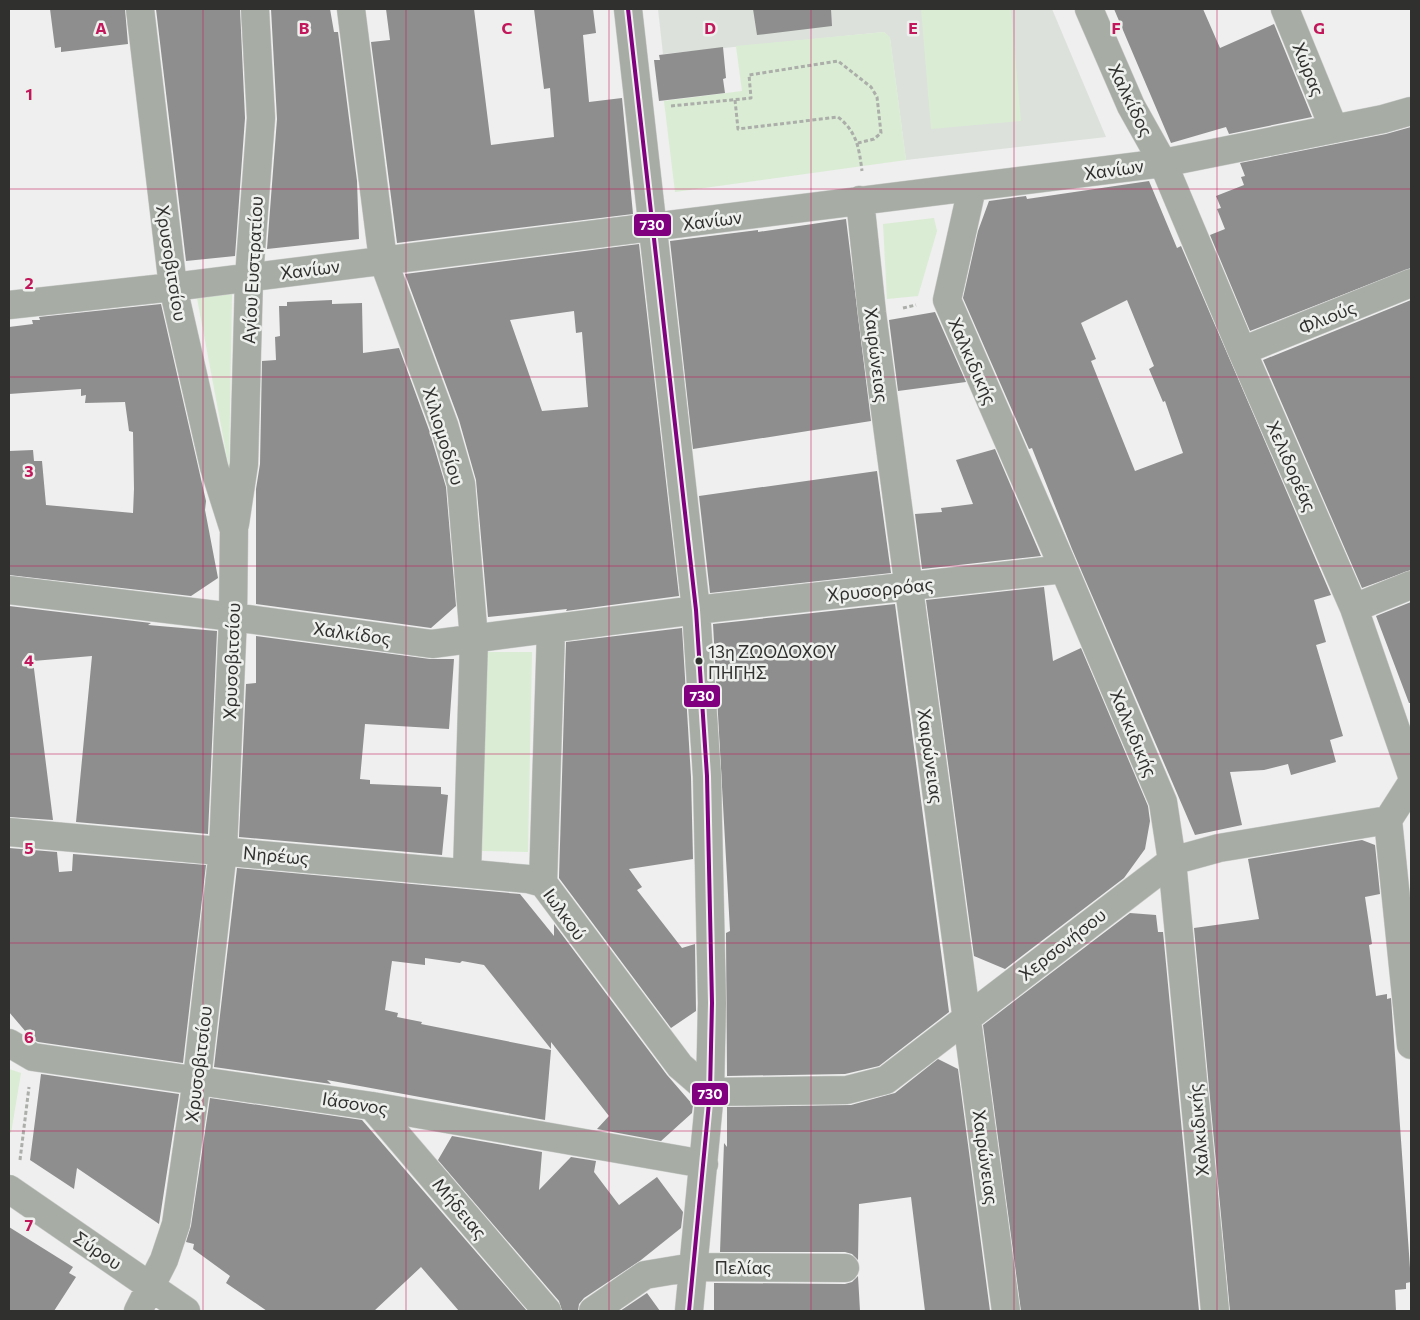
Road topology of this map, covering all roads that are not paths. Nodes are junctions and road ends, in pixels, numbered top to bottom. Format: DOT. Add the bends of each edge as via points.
graph roads {
  1 [pos="140,9"];
  2 [pos="255,9"];
  3 [pos="350,9"];
  4 [pos="628,9"];
  5 [pos="1089,9"];
  6 [pos="1284,9"];
  7 [pos="1411,111"];
  8 [pos="1334,129"];
  9 [pos="1163,163"];
  10 [pos="972,188"];
  11 [pos="863,200"];
  12 [pos="654,227"];
  13 [pos="383,260"];
  14 [pos="249,277"];
  15 [pos="1411,283"];
  16 [pos="174,286"];
  17 [pos="9,305"];
  18 [pos="1242,351"];
  19 [pos="234,530"];
  20 [pos="1064,569"];
  21 [pos="1411,585"];
  22 [pos="908,586"];
  23 [pos="9,590"];
  24 [pos="1354,608"];
  25 [pos="696,610"];
  26 [pos="233,617"];
  27 [pos="552,630"];
  28 [pos="474,640"];
  29 [pos="1411,773"];
  30 [pos="1411,784"];
  31 [pos="1388,820"];
  32 [pos="9,832"];
  33 [pos="223,850"];
  34 [pos="1172,861"];
  35 [pos="467,873"];
  36 [pos="543,883"];
  37 [pos="967,1018"];
  38 [pos="9,1043"];
  39 [pos="1411,1045"];
  40 [pos="197,1079"];
  41 [pos="710,1092"];
  42 [pos="372,1106"];
  43 [pos="704,1164"];
  44 [pos="12,1192"];
  45 [pos="693,1267"];
  46 [pos="845,1268"];
  47 [pos="151,1287"];
  48 [pos="138,1311"];
  49 [pos="186,1311"];
  50 [pos="547,1311"];
  51 [pos="593,1311"];
  52 [pos="689,1311"];
  53 [pos="1006,1311"];
  54 [pos="1215,1311"];
  1 -- 16 [label="street, Χρυσοβιτσίου"];
  2 -- 14 [label="street, Αγίου Ευστρατίου" via="261,118"];
  3 -- 13 [label="street, Χιλιομοδίου"];
  4 -- 12 [label="street"];
  5 -- 9 [label="street, Χαλκίδος" via="1131,106"];
  6 -- 8 [label="street, Χώρας"];
  7 -- 8 [label="street, Χανίων"];
  8 -- 9 [label="street, Χανίων"];
  9 -- 10 [label="street, Χανίων"];
  9 -- 18 [label="street, Χελιδορέας"];
  10 -- 11 [label="street, Χανίων"];
  10 -- 20 [label="street, Χαλκιδικής" via="947,300"];
  11 -- 12 [label="street, Χανίων"];
  11 -- 22 [label="street, Χαιρώνειας" via="872,313"];
  12 -- 13 [label="street, Χανίων"];
  12 -- 25 [label="street"];
  13 -- 14 [label="street, Χανίων"];
  13 -- 28 [label="street, Χιλιομοδίου" via="444,425 461,484"];
  14 -- 16 [label="street, Χανίων"];
  14 -- 19 [label="street, Αγίου Ευστρατίου" via="244,464"];
  15 -- 18 [label="street, Φλιούς"];
  16 -- 17 [label="street, Χανίων"];
  16 -- 19 [label="street, Χρυσοβιτσίου" via="214,467"];
  18 -- 24 [label="street, Χελιδορέας"];
  19 -- 26 [label="street, Χρυσοβιτσίου"];
  20 -- 22 [label="street, Χρυσορρόας"];
  20 -- 34 [label="street, Χαλκιδικής" via="1163,802"];
  21 -- 24 [label="street"];
  22 -- 25 [label="street, Χρυσορρόας"];
  22 -- 37 [label="street, Χαιρώνειας"];
  23 -- 26 [label="street, Χαλκίδος"];
  24 -- 29 [label="street, Χελιδορέας"];
  25 -- 27 [label="street, Χαλκίδος"];
  25 -- 41 [label="street" via="707,776 712,1003"];
  26 -- 28 [label="street, Χαλκίδος" via="432,644"];
  26 -- 33 [label="street, Χρυσοβιτσίου"];
  27 -- 28 [label="street, Χαλκίδος"];
  27 -- 36 [label="street, Ιωλκού"];
  28 -- 35 [label="street, Χιλιομοδίου"];
  30 -- 31 [label="street"];
  31 -- 34 [label="street, Χερσονήσου" via="1219,848"];
  31 -- 39 [label="street"];
  32 -- 33 [label="street, Νηρέως"];
  33 -- 35 [label="street, Νηρέως"];
  33 -- 40 [label="street, Χρυσοβιτσίου"];
  34 -- 37 [label="street, Χερσονήσου"];
  34 -- 54 [label="street, Χαλκιδικής"];
  35 -- 36 [label="street, Νηρέως" via="528,878"];
  36 -- 41 [label="street, Ιωλκού" via="680,1066"];
  37 -- 41 [label="street, Χερσονήσου" via="886,1080 847,1090"];
  37 -- 53 [label="street, Χαιρώνειας"];
  38 -- 40 [label="street, Ιάσονος" via="33,1057"];
  40 -- 42 [label="street, Ιάσονος"];
  40 -- 47 [label="street, Χρυσοβιτσίου" via="176,1224"];
  41 -- 43 [label="street"];
  42 -- 43 [label="street, Ιάσονος"];
  42 -- 50 [label="street, Μήδειας"];
  43 -- 45 [label="street"];
  44 -- 47 [label="street, Σύρου"];
  45 -- 46 [label="street, Πελίας"];
  45 -- 51 [label="street, Πελίας" via="645,1275"];
  45 -- 52 [label="street"];
  47 -- 48 [label="street, Χρυσοβιτσίου"];
  47 -- 49 [label="street, Σύρου"];
}
